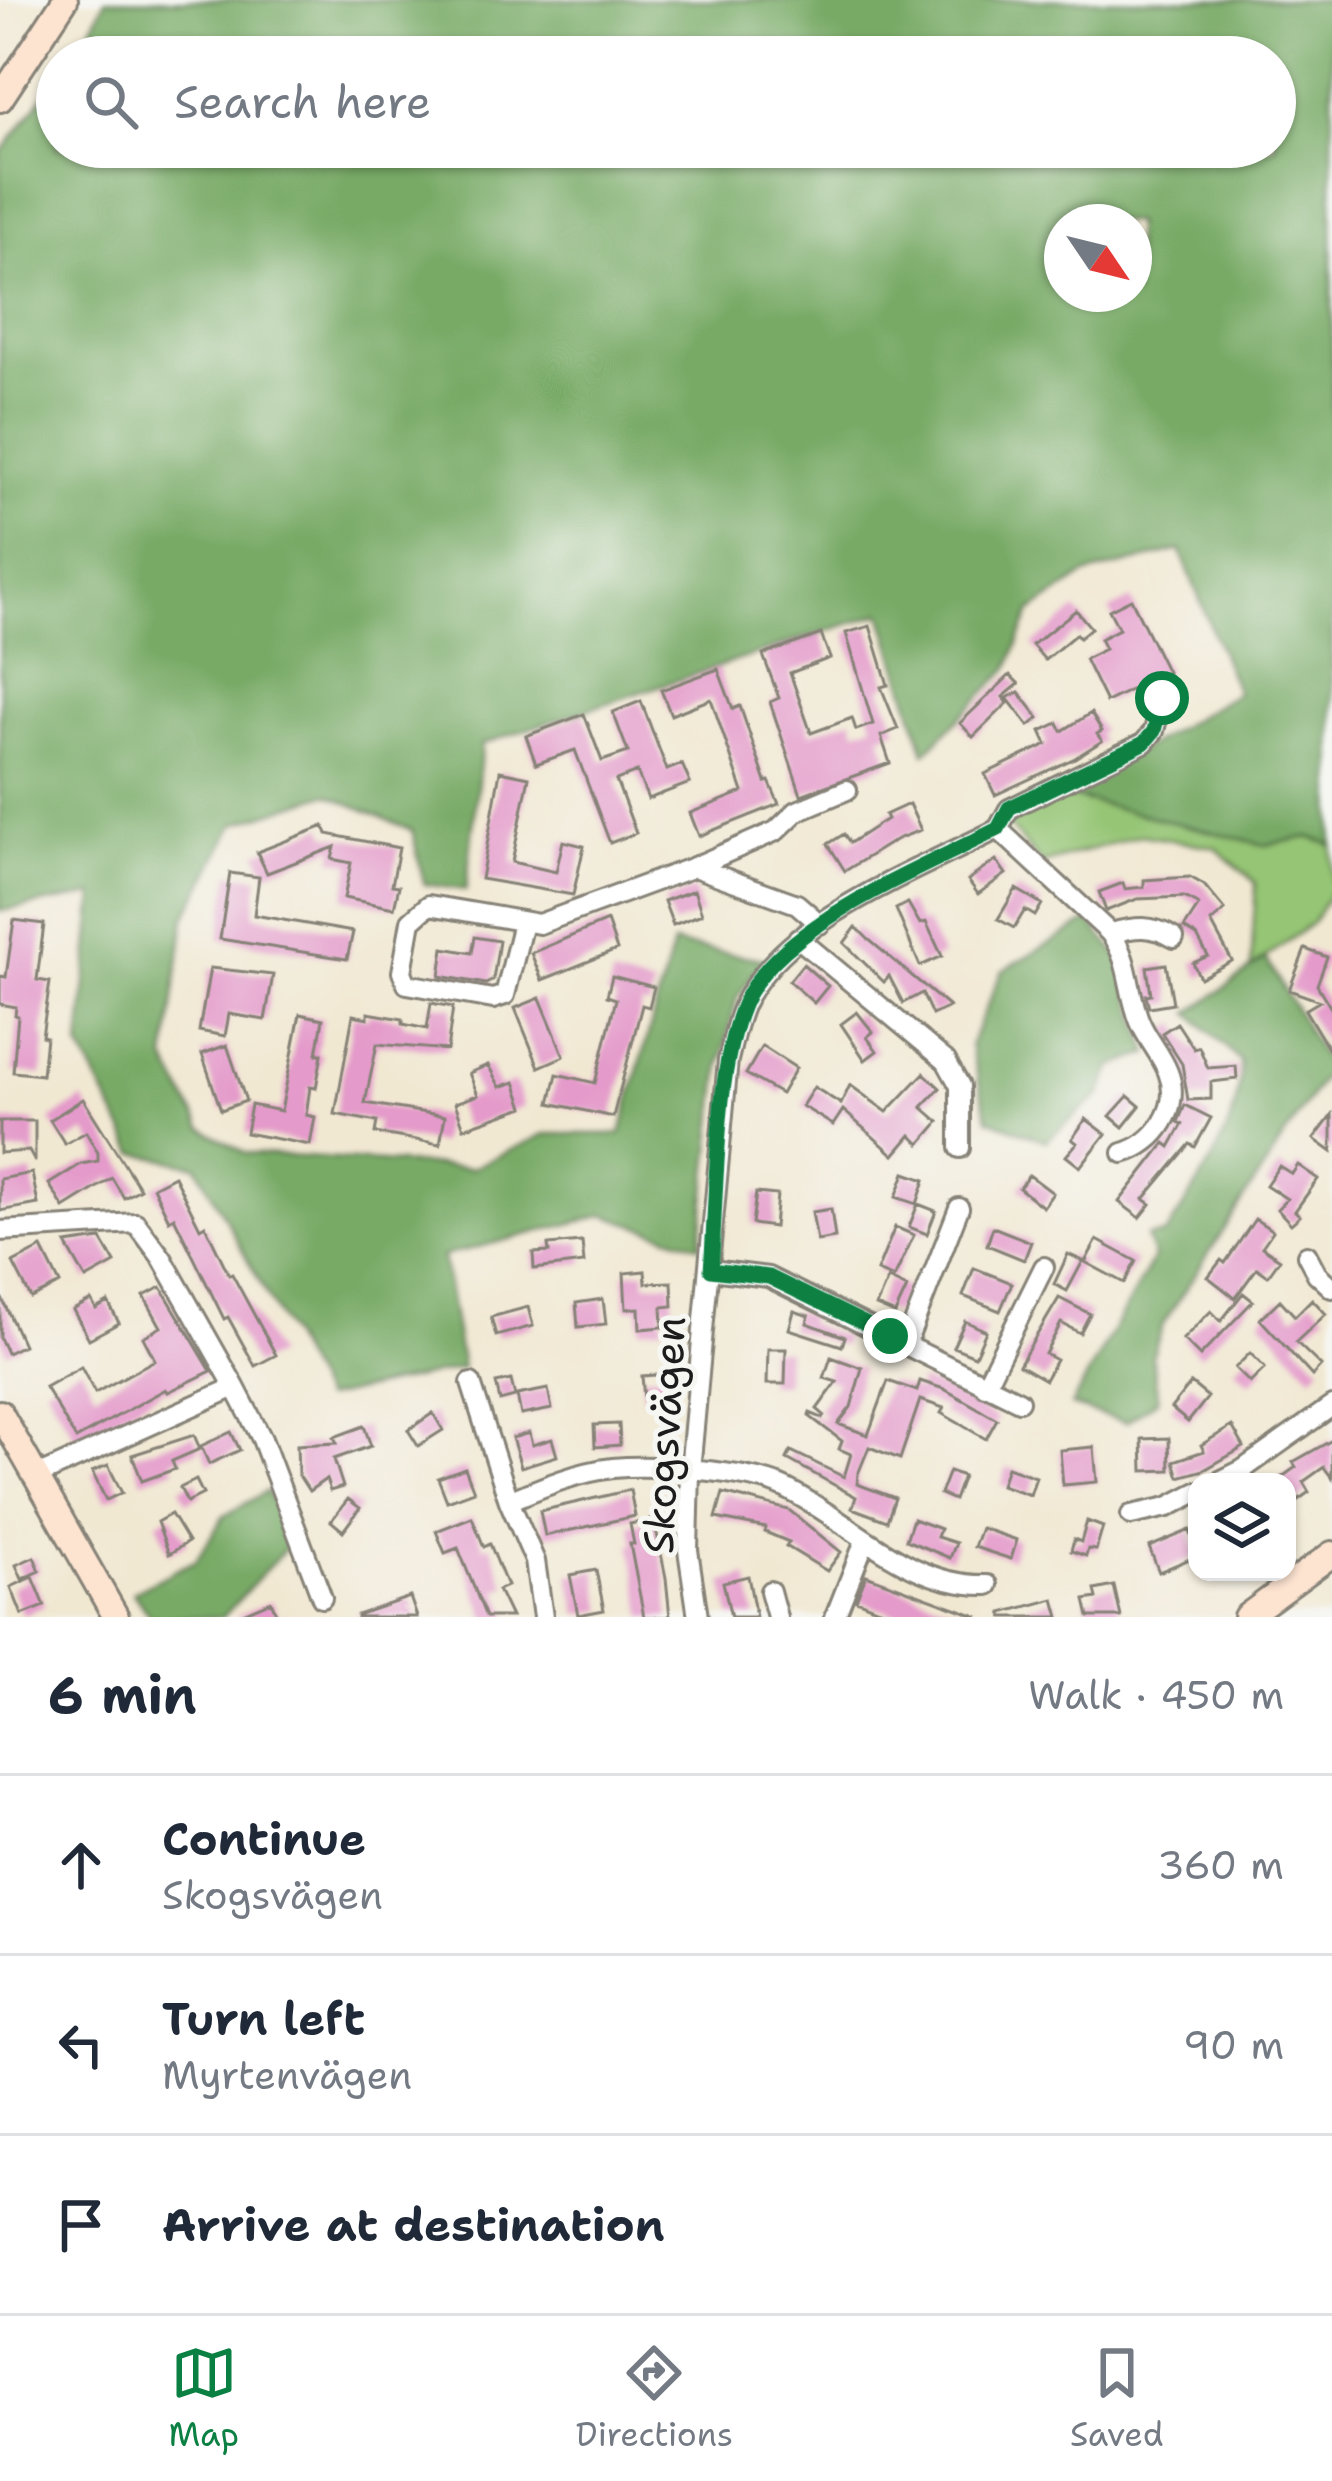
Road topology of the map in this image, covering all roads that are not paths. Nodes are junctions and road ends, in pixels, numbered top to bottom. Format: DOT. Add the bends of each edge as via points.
graph roads {
  1 [pos="65,0"];
  2 [pos="41,36"];
  3 [pos="36,44"];
  4 [pos="0,99"];
  5 [pos="1162,698"];
  6 [pos="847,790"];
  7 [pos="998,829"];
  8 [pos="694,867"];
  9 [pos="523,923"];
  10 [pos="820,924"];
  11 [pos="1110,933"];
  12 [pos="798,938"];
  13 [pos="1174,938"];
  14 [pos="960,1148"];
  15 [pos="1123,1154"];
  16 [pos="959,1208"];
  17 [pos="0,1231"];
  18 [pos="1307,1255"];
  19 [pos="1045,1267"];
  20 [pos="711,1270"];
  21 [pos="1332,1288"];
  22 [pos="906,1344"];
  23 [pos="471,1383"];
  24 [pos="985,1386"];
  25 [pos="235,1387"];
  26 [pos="1019,1401"];
  27 [pos="1332,1406"];
  28 [pos="0,1413"];
  29 [pos="690,1471"];
  30 [pos="1236,1473"];
  31 [pos="37,1476"];
  32 [pos="1188,1497"];
  33 [pos="509,1501"];
  34 [pos="1131,1515"];
  35 [pos="865,1541"];
  36 [pos="1332,1554"];
  37 [pos="988,1585"];
  38 [pos="770,1591"];
  39 [pos="322,1598"];
  40 [pos="116,1617"];
  41 [pos="542,1617"];
  42 [pos="698,1617"];
  43 [pos="777,1617"];
  44 [pos="835,1617"];
  45 [pos="1246,1617"];
  1 -- 2 [label="street"];
  3 -- 4 [label="street"];
  5 -- 7 [label="street, Skogsvägen" via="1144,743 1009,808"];
  6 -- 8 [label="street"];
  7 -- 10 [label="street, Skogsvägen"];
  7 -- 11 [label="street"];
  8 -- 9 [label="street" via="590,908"];
  8 -- 10 [label="street" via="796,904"];
  9 -- 9 [label="street" via="429,905 411,921 407,984 506,995"];
  10 -- 12 [label="street, Skogsvägen"];
  11 -- 13 [label="street" via="1136,926"];
  11 -- 15 [label="street" via="1138,1018 1169,1074 1171,1103 1143,1148"];
  12 -- 14 [label="street" via="946,1061 960,1086"];
  12 -- 20 [label="street, Skogsvägen" via="744,1003 728,1060"];
  16 -- 22 [label="street"];
  17 -- 25 [label="street" via="136,1223"];
  18 -- 21 [label="street"];
  19 -- 24 [label="street"];
  20 -- 22 [label="street" via="769,1277"];
  20 -- 29 [label="street, Skogsvägen"];
  22 -- 24 [label="street"];
  23 -- 33 [label="street"];
  24 -- 26 [label="street"];
  25 -- 31 [label="street"];
  25 -- 39 [label="street"];
  27 -- 30 [label="street"];
  28 -- 31 [label="street"];
  29 -- 33 [label="street" via="614,1468"];
  29 -- 35 [label="street" via="784,1488"];
  29 -- 42 [label="street, Skogsvägen" via="688,1550"];
  31 -- 40 [label="street"];
  32 -- 34 [label="street"];
  33 -- 41 [label="street" via="535,1561"];
  35 -- 37 [label="street" via="958,1586"];
  35 -- 44 [label="street"];
  36 -- 45 [label="street"];
  38 -- 43 [label="street"];
}
